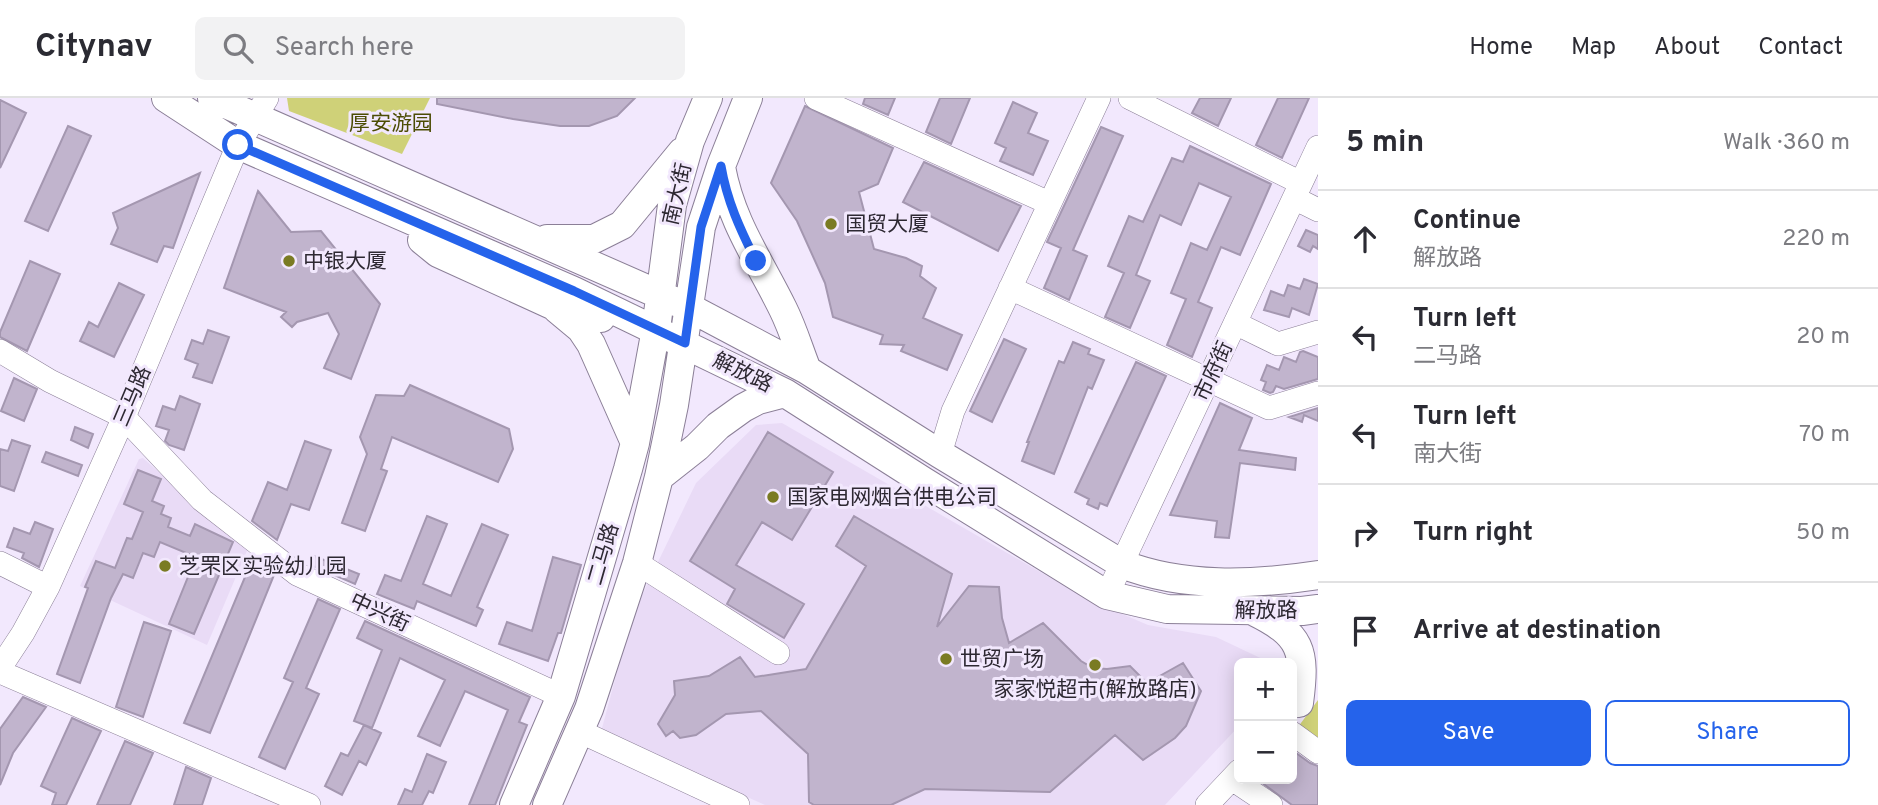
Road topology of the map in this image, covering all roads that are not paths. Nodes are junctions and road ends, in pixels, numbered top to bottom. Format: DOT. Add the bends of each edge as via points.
graph roads {
  1 [pos="166,98"];
  2 [pos="212,98"];
  3 [pos="708,98"];
  4 [pos="748,98"];
  5 [pos="816,98"];
  6 [pos="1099,98"];
  7 [pos="1130,98"];
  8 [pos="261,108"];
  9 [pos="690,142"];
  10 [pos="238,145"];
  11 [pos="1318,147"];
  12 [pos="721,166"];
  13 [pos="1298,190"];
  14 [pos="1049,203"];
  15 [pos="382,206"];
  16 [pos="1318,210"];
  17 [pos="535,239"];
  18 [pos="1010,288"];
  19 [pos="659,294"];
  20 [pos="552,305"];
  21 [pos="690,308"];
  22 [pos="1235,323"];
  23 [pos="644,324"];
  24 [pos="1318,332"];
  25 [pos="685,343"];
  26 [pos="0,351"];
  27 [pos="807,370"];
  28 [pos="1208,380"];
  29 [pos="785,393"];
  30 [pos="1318,393"];
  31 [pos="124,417"];
  32 [pos="635,443"];
  33 [pos="940,454"];
  34 [pos="659,477"];
  35 [pos="0,562"];
  36 [pos="637,563"];
  37 [pos="1122,564"];
  38 [pos="1318,575"];
  39 [pos="48,587"];
  40 [pos="1107,595"];
  41 [pos="1318,609"];
  42 [pos="1253,611"];
  43 [pos="778,653"];
  44 [pos="0,670"];
  45 [pos="1318,680"];
  46 [pos="561,696"];
  47 [pos="1297,699"];
  48 [pos="1297,705"];
  49 [pos="579,731"];
  50 [pos="1297,737"];
  51 [pos="1318,752"];
  52 [pos="1234,776"];
  53 [pos="1246,784"];
  54 [pos="309,805"];
  55 [pos="514,805"];
  56 [pos="547,805"];
  57 [pos="738,805"];
  58 [pos="1207,805"];
  59 [pos="1270,805"];
  1 -- 10 [label="main road, 解放路"];
  2 -- 8 [label="main road, 解放路"];
  3 -- 9 [label="main road, 南大街"];
  4 -- 12 [label="main road, 南大街"];
  5 -- 14 [label="street"];
  6 -- 14 [label="street"];
  7 -- 13 [label="street"];
  8 -- 10 [label="street, 三马路"];
  8 -- 17 [label="main road, 解放路"];
  9 -- 17 [label="main road" via="622,225 594,239"];
  9 -- 19 [label="main road, 南大街" via="672,205"];
  10 -- 15 [label="main road, 解放路"];
  10 -- 31 [label="street, 三马路"];
  11 -- 13 [label="street, 市府街"];
  12 -- 21 [label="main road, 南大街" via="701,227"];
  12 -- 27 [label="main road" via="735,219 784,310"];
  13 -- 16 [label="street"];
  13 -- 22 [label="street, 市府街"];
  14 -- 18 [label="street"];
  15 -- 20 [label="main road" via="438,253"];
  15 -- 23 [label="main road, 解放路"];
  17 -- 19 [label="main road, 解放路"];
  18 -- 28 [label="street"];
  18 -- 33 [label="street" via="953,411"];
  19 -- 21 [label="main road, 解放路"];
  19 -- 23 [label="main road, 二马路"];
  20 -- 23 [label="main road"];
  20 -- 32 [label="main road" via="581,329 591,344"];
  21 -- 25 [label="main road, 二马路"];
  21 -- 27 [label="main road, 解放路"];
  22 -- 24 [label="street" via="1278,344"];
  22 -- 28 [label="street, 市府街"];
  23 -- 25 [label="main road, 解放路"];
  23 -- 32 [label="main road, 二马路"];
  25 -- 29 [label="main road, 解放路"];
  25 -- 34 [label="main road, 二马路"];
  26 -- 31 [label="street"];
  27 -- 33 [label="main road, 解放路"];
  28 -- 30 [label="street" via="1269,408"];
  28 -- 37 [label="street, 市府街"];
  29 -- 34 [label="main road" via="743,408"];
  29 -- 40 [label="main road, 解放路"];
  31 -- 39 [label="street, 三马路"];
  31 -- 46 [label="street, 中兴街" via="202,500 297,574"];
  32 -- 46 [label="main road, 二马路"];
  33 -- 37 [label="main road, 解放路"];
  34 -- 36 [label="main road, 二马路"];
  35 -- 39 [label="street"];
  36 -- 43 [label="street"];
  36 -- 49 [label="main road, 二马路"];
  37 -- 38 [label="main road, 解放路" via="1147,573 1216,582 1275,582"];
  37 -- 40 [label="street, 市府街"];
  39 -- 44 [label="street, 三马路"];
  40 -- 42 [label="main road, 解放路" via="1167,609"];
  41 -- 42 [label="main road, 解放路"];
  42 -- 47 [label="main road" via="1277,623 1296,641 1303,675"];
  44 -- 54 [label="street"];
  45 -- 48 [label="street"];
  46 -- 55 [label="main road, 二马路"];
  49 -- 56 [label="main road, 二马路"];
  49 -- 57 [label="street"];
  50 -- 51 [label="street"];
  52 -- 58 [label="street"];
  53 -- 59 [label="street"];
}
